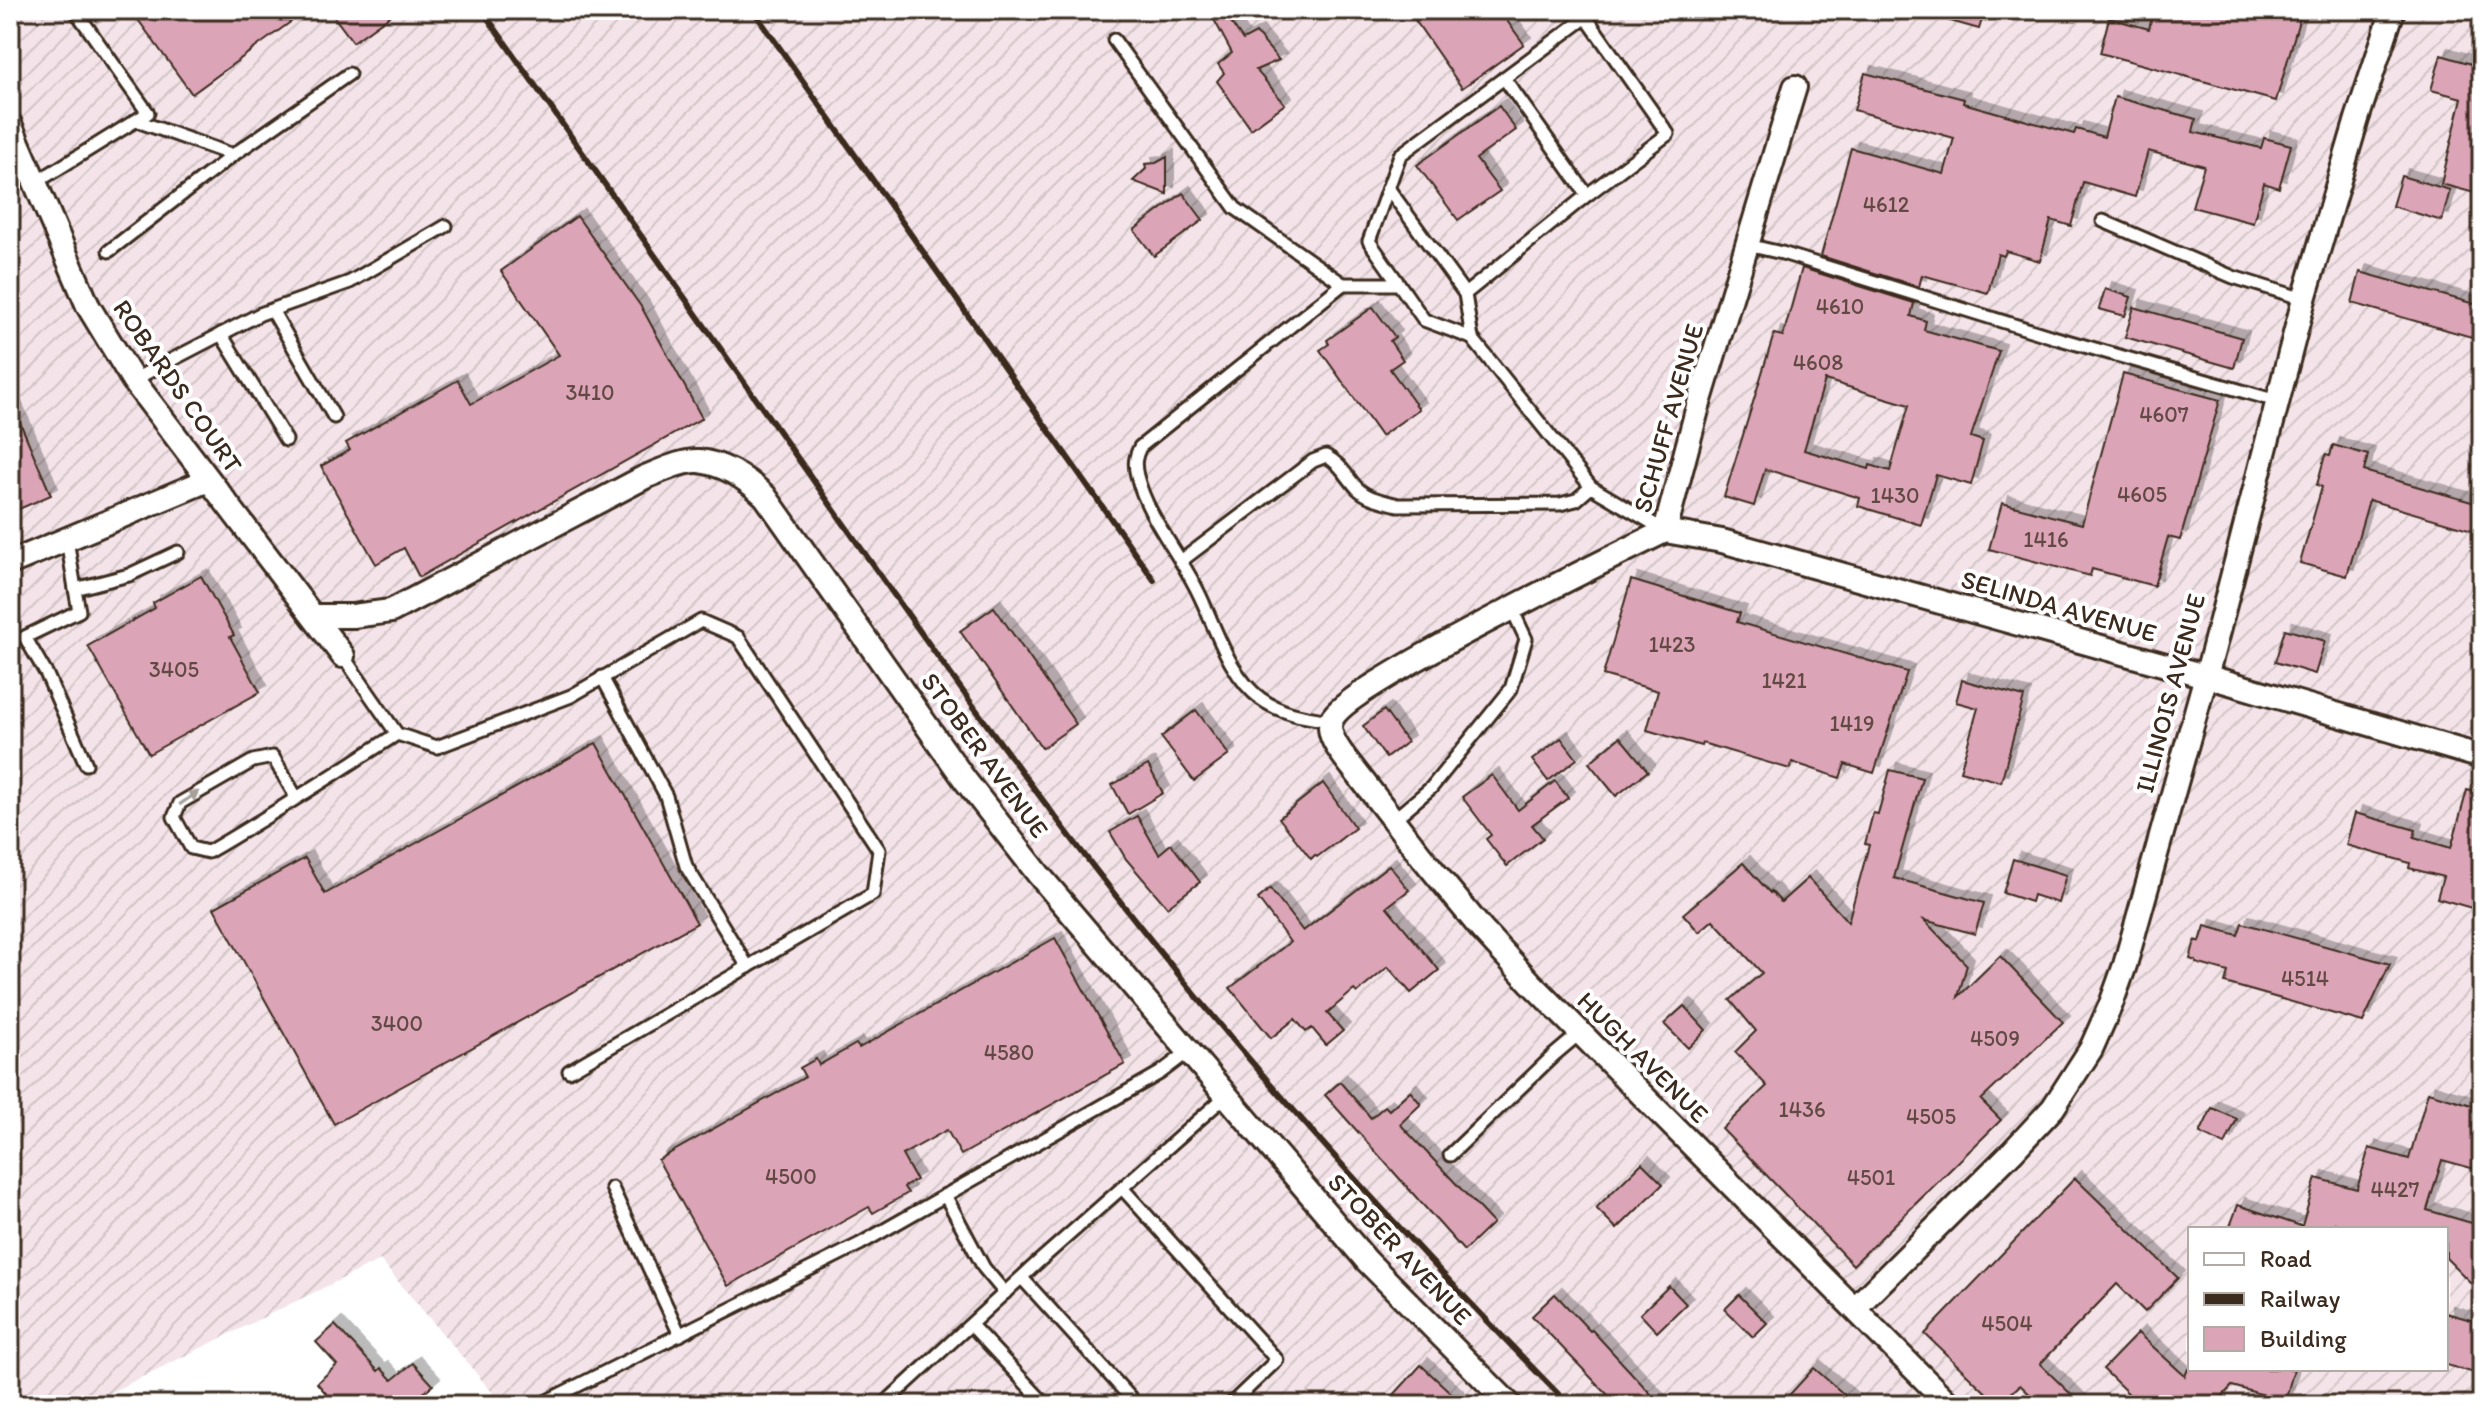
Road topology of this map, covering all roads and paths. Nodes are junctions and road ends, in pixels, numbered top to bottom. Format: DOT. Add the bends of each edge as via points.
graph roads {
  1 [pos="75,10"];
  2 [pos="2393,10"];
  3 [pos="1591,14"];
  4 [pos="1114,40"];
  5 [pos="349,74"];
  6 [pos="1504,78"];
  7 [pos="1795,87"];
  8 [pos="137,121"];
  9 [pos="10,124"];
  10 [pos="233,155"];
  11 [pos="35,183"];
  12 [pos="1388,188"];
  13 [pos="1587,195"];
  14 [pos="2103,221"];
  15 [pos="446,226"];
  16 [pos="1747,245"];
  17 [pos="109,251"];
  18 [pos="1343,284"];
  19 [pos="1399,284"];
  20 [pos="1465,294"];
  21 [pos="2304,299"];
  22 [pos="272,310"];
  23 [pos="221,334"];
  24 [pos="1472,338"];
  25 [pos="133,380"];
  26 [pos="2277,401"];
  27 [pos="334,417"];
  28 [pos="286,440"];
  29 [pos="208,480"];
  30 [pos="1591,487"];
  31 [pos="1665,531"];
  32 [pos="67,539"];
  33 [pos="178,552"];
  34 [pos="1181,561"];
  35 [pos="10,563"];
  36 [pos="75,589"];
  37 [pos="1512,609"];
  38 [pos="313,616"];
  39 [pos="343,656"];
  40 [pos="2205,676"];
  41 [pos="602,677"];
  42 [pos="1330,721"];
  43 [pos="397,734"];
  44 [pos="2482,757"];
  45 [pos="86,764"];
  46 [pos="296,797"];
  47 [pos="1393,820"];
  48 [pos="748,967"];
  49 [pos="1580,1033"];
  50 [pos="1189,1051"];
  51 [pos="569,1071"];
  52 [pos="1227,1095"];
  53 [pos="1450,1155"];
  54 [pos="612,1188"];
  55 [pos="1123,1189"];
  56 [pos="945,1195"];
  57 [pos="1022,1278"];
  58 [pos="1005,1293"];
  59 [pos="1855,1308"];
  60 [pos="971,1325"];
  61 [pos="680,1335"];
  62 [pos="539,1405"];
  63 [pos="883,1405"];
  64 [pos="1046,1405"];
  65 [pos="1137,1405"];
  66 [pos="1230,1405"];
  67 [pos="1510,1405"];
  68 [pos="1950,1405"];
  1 -- 8 [label="lane" via="148,113"];
  2 -- 21 [label="street, ILLINOIS AVENUE"];
  3 -- 6 [label="lane"];
  3 -- 13 [label="lane" via="1668,134"];
  4 -- 18 [label="lane" via="1235,208"];
  5 -- 10 [label="lane"];
  6 -- 12 [label="lane" via="1400,155"];
  6 -- 13 [label="lane"];
  7 -- 16 [label="street, SCHUFF AVENUE"];
  8 -- 10 [label="lane"];
  8 -- 11 [label="lane"];
  9 -- 11 [label="street, ROBARDS COURT"];
  10 -- 17 [label="lane"];
  11 -- 25 [label="street, ROBARDS COURT" via="88,306"];
  12 -- 19 [label="lane" via="1369,241"];
  12 -- 20 [label="lane"];
  13 -- 20 [label="lane"];
  14 -- 21 [label="lane" via="2233,277"];
  15 -- 22 [label="lane" via="350,282"];
  16 -- 26 [label="lane"];
  16 -- 31 [label="street, SCHUFF AVENUE"];
  18 -- 19 [label="lane"];
  18 -- 34 [label="lane" via="1140,447 1135,456 1137,475 1148,506"];
  19 -- 24 [label="lane" via="1424,320"];
  20 -- 24 [label="lane"];
  21 -- 26 [label="street, ILLINOIS AVENUE"];
  22 -- 23 [label="lane"];
  22 -- 27 [label="lane"];
  23 -- 25 [label="lane"];
  23 -- 28 [label="lane"];
  24 -- 30 [label="lane"];
  25 -- 29 [label="street, ROBARDS COURT"];
  26 -- 40 [label="street, ILLINOIS AVENUE"];
  29 -- 32 [label="street"];
  29 -- 38 [label="street, ROBARDS COURT"];
  30 -- 31 [label="lane"];
  30 -- 34 [label="lane" via="1576,500 1560,504 1398,505 1359,490 1338,462 1326,456"];
  31 -- 37 [label="street, SCHUFF AVENUE"];
  31 -- 40 [label="street, SELINDA AVENUE" via="1722,541"];
  32 -- 35 [label="street"];
  32 -- 36 [label="lane"];
  33 -- 36 [label="lane" via="129,575"];
  34 -- 42 [label="lane" via="1237,673 1260,698 1288,714"];
  36 -- 45 [label="lane" via="79,611 25,637"];
  37 -- 42 [label="street, SCHUFF AVENUE" via="1339,707"];
  37 -- 47 [label="lane" via="1526,639 1511,689 1431,788"];
  38 -- 39 [label="street, ROBARDS COURT"];
  38 -- 50 [label="street, STOBER AVENUE" via="391,611 675,466 698,461 747,478 765,496 965,780"];
  39 -- 43 [label="lane"];
  40 -- 44 [label="street, SELINDA AVENUE"];
  40 -- 59 [label="street, ILLINOIS AVENUE" via="2125,965 2091,1049 2053,1108"];
  41 -- 43 [label="lane" via="571,696 437,747"];
  41 -- 48 [label="lane" via="666,796 686,866"];
  41 -- 48 [label="lane" via="701,621 738,637 879,850 873,894"];
  42 -- 47 [label="street, HUGH AVENUE" via="1335,743"];
  43 -- 46 [label="lane"];
  46 -- 46 [label="lane, one-way" via="208,852 191,848 174,817 180,803 253,761 273,757"];
  47 -- 49 [label="street, HUGH AVENUE" via="1482,930"];
  48 -- 51 [label="lane"];
  49 -- 53 [label="lane"];
  49 -- 59 [label="street, HUGH AVENUE"];
  50 -- 52 [label="street, STOBER AVENUE"];
  50 -- 56 [label="lane" via="1160,1073"];
  52 -- 55 [label="lane"];
  52 -- 67 [label="street, STOBER AVENUE" via="1367,1261"];
  54 -- 61 [label="lane"];
  55 -- 57 [label="lane"];
  55 -- 66 [label="lane" via="1277,1360"];
  56 -- 58 [label="lane" via="984,1268"];
  56 -- 61 [label="lane"];
  57 -- 58 [label="lane"];
  57 -- 65 [label="lane"];
  58 -- 60 [label="lane"];
  59 -- 68 [label="street, HUGH AVENUE"];
  60 -- 63 [label="lane"];
  60 -- 64 [label="lane"];
  61 -- 62 [label="lane"];
}
